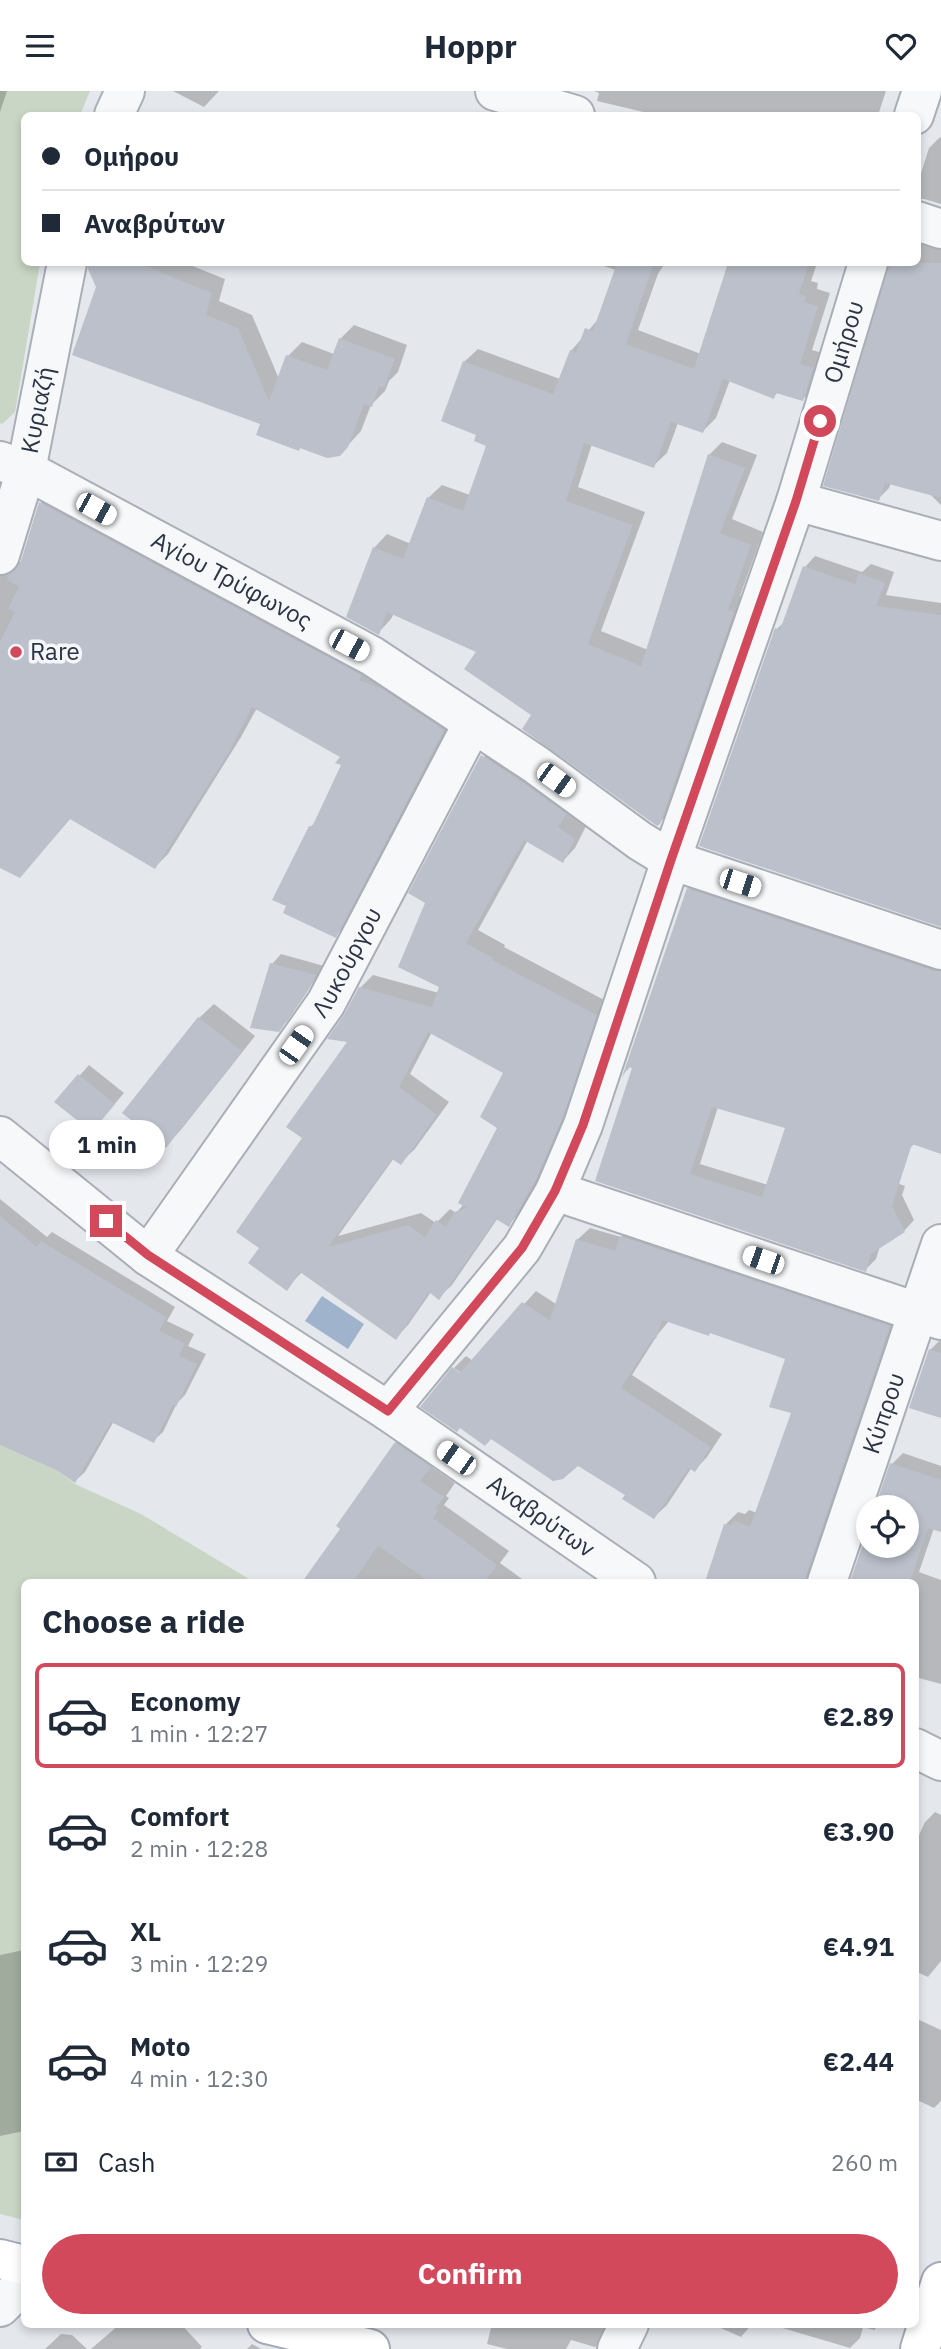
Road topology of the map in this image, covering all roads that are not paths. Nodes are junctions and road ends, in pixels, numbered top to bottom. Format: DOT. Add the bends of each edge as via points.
graph roads {
  1 [pos="125,91"];
  2 [pos="495,91"];
  3 [pos="922,91"];
  4 [pos="115,112"];
  5 [pos="565,112"];
  6 [pos="915,112"];
  7 [pos="921,222"];
  8 [pos="941,229"];
  9 [pos="66,266"];
  10 [pos="867,266"];
  11 [pos="13,466"];
  12 [pos="796,501"];
  13 [pos="941,541"];
  14 [pos="0,555"];
  15 [pos="473,723"];
  16 [pos="671,860"];
  17 [pos="941,950"];
  18 [pos="0,1136"];
  19 [pos="555,1191"];
  20 [pos="941,1244"];
  21 [pos="148,1255"];
  22 [pos="930,1316"];
  23 [pos="388,1411"];
  24 [pos="632,1579"];
  25 [pos="828,1579"];
  26 [pos="919,1750"];
  27 [pos="941,1761"];
  28 [pos="0,2259"];
  29 [pos="21,2264"];
  30 [pos="941,2282"];
  31 [pos="21,2286"];
  32 [pos="0,2307"];
  33 [pos="283,2328"];
  34 [pos="627,2328"];
  35 [pos="370,2349"];
  36 [pos="617,2349"];
  37 [pos="920,2349"];
  1 -- 4 [label="street"];
  2 -- 5 [label="street"];
  3 -- 6 [label="street"];
  7 -- 8 [label="street"];
  9 -- 11 [label="street, Κυριαζή"];
  10 -- 12 [label="street, Ομήρου"];
  11 -- 14 [label="street, Κυριαζή"];
  11 -- 15 [label="street, Αγίου Τρύφωνος" via="372,656"];
  12 -- 13 [label="street"];
  12 -- 16 [label="street, Ομήρου"];
  15 -- 16 [label="street, Αγίου Τρύφωνος"];
  15 -- 21 [label="street, Λυκούργου" via="326,1003"];
  16 -- 17 [label="street, Αγίου Τρύφωνος"];
  16 -- 19 [label="street, Ομήρου" via="583,1125"];
  18 -- 21 [label="street, Αναβρύτων"];
  19 -- 22 [label="street"];
  19 -- 23 [label="street, Ομήρου" via="522,1248"];
  20 -- 22 [label="street, Κύπρου"];
  21 -- 23 [label="street, Αναβρύτων"];
  22 -- 25 [label="street, Κύπρου"];
  23 -- 24 [label="street, Αναβρύτων"];
  26 -- 27 [label="street"];
  28 -- 29 [label="main road"];
  30 -- 37 [label="main road"];
  31 -- 32 [label="street"];
  33 -- 35 [label="main road"];
  34 -- 36 [label="street"];
}
